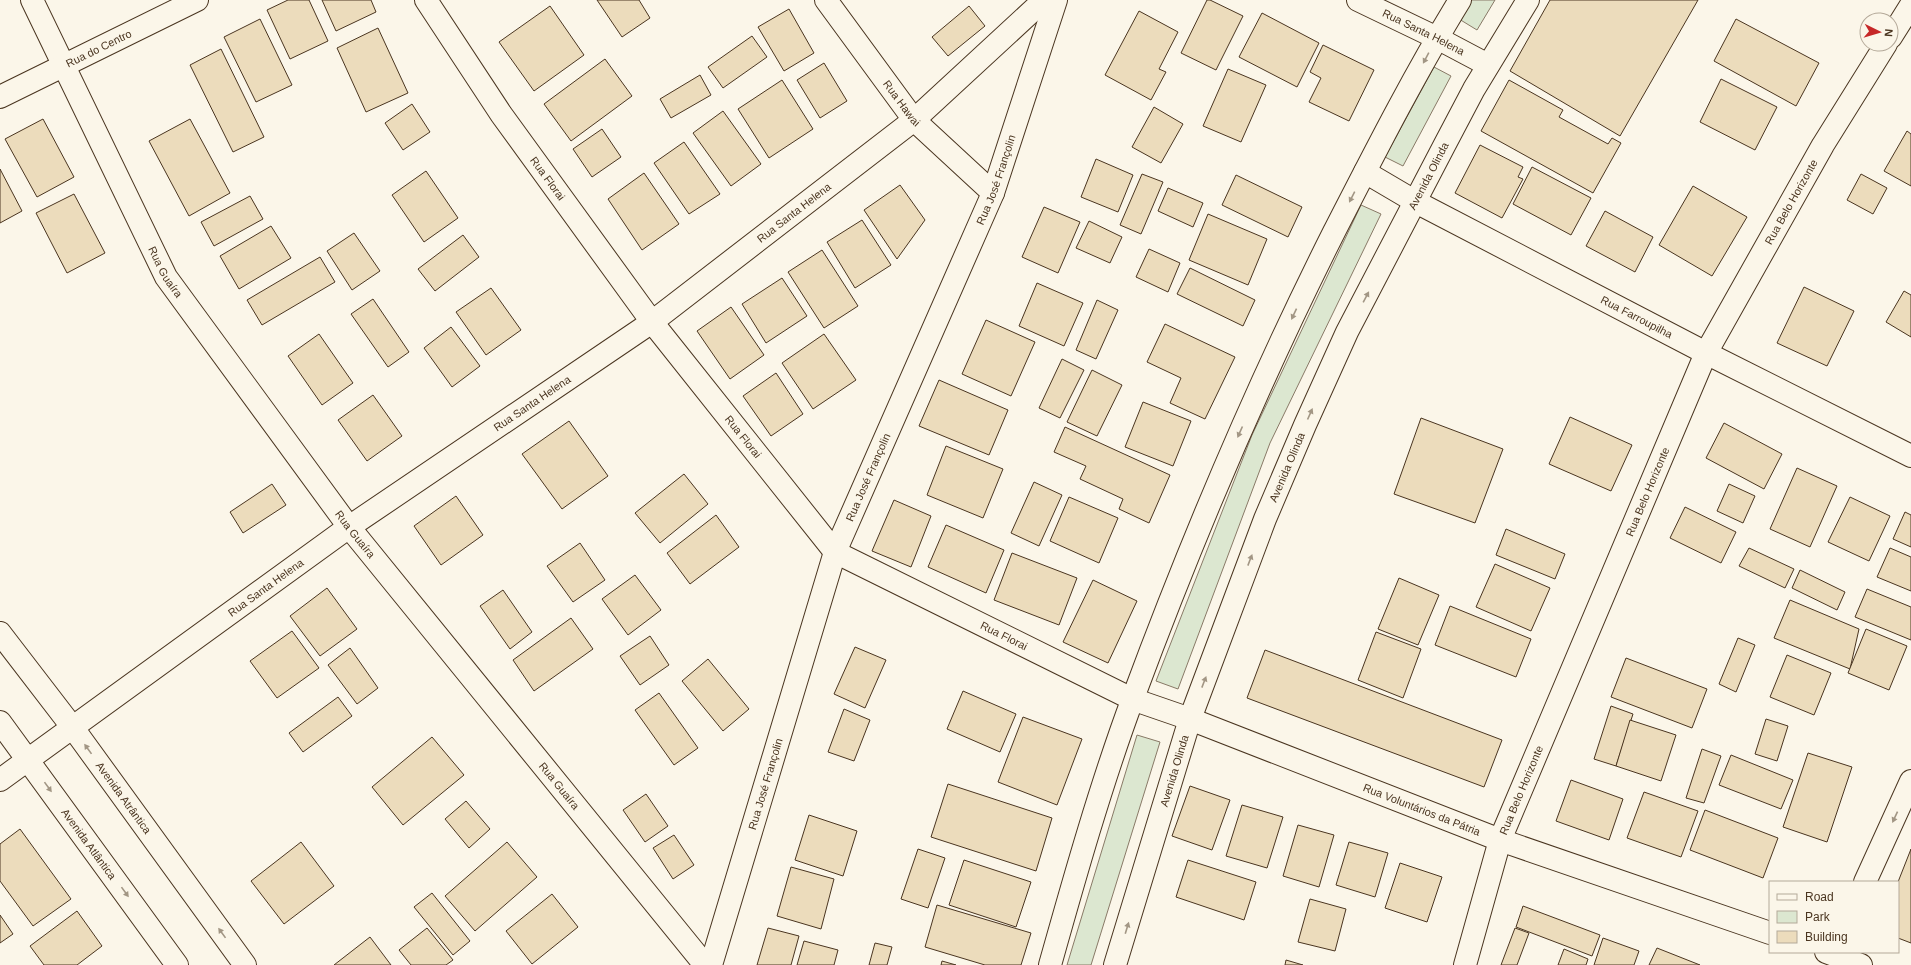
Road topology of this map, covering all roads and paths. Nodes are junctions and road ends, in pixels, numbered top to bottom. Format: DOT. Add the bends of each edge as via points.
graph roads {
  1 [pos="32,0"];
  2 [pos="197,0"];
  3 [pos="426,0"];
  4 [pos="826,0"];
  5 [pos="1044,0"];
  6 [pos="1056,0"];
  7 [pos="1358,0"];
  8 [pos="1460,0"];
  9 [pos="1528,0"];
  10 [pos="1911,5"];
  11 [pos="1899,24"];
  12 [pos="1437,38"];
  13 [pos="1881,52"];
  14 [pos="64,65"];
  15 [pos="1488,66"];
  16 [pos="0,97"];
  17 [pos="914,120"];
  18 [pos="1365,172"];
  19 [pos="993,193"];
  20 [pos="1416,202"];
  21 [pos="652,322"];
  22 [pos="1706,353"];
  23 [pos="1911,456"];
  24 [pos="349,527"];
  25 [pos="835,552"];
  26 [pos="0,633"];
  27 [pos="1132,699"];
  28 [pos="1190,718"];
  29 [pos="0,722"];
  30 [pos="73,728"];
  31 [pos="28,760"];
  32 [pos="0,780"];
  33 [pos="1911,781"];
  34 [pos="1500,840"];
  35 [pos="1865,881"];
  36 [pos="1769,933"];
  37 [pos="1830,956"];
  38 [pos="178,965"];
  39 [pos="245,965"];
  40 [pos="705,965"];
  41 [pos="711,965"];
  42 [pos="1050,965"];
  43 [pos="1115,965"];
  44 [pos="1465,965"];
  45 [pos="1860,965"];
  1 -- 14 [label="street, Rua Guaíra"];
  2 -- 14 [label="street, Rua do Centro"];
  3 -- 21 [label="street, Rua Florai" via="501,114"];
  4 -- 17 [label="street, Rua Hawai"];
  5 -- 17 [label="street, Rua Santa Helena"];
  6 -- 19 [label="street, Rua José Françolin"];
  7 -- 12 [label="street, Rua Santa Helena"];
  8 -- 12 [label="street"];
  9 -- 15 [label="street, Avenida Olinda"];
  10 -- 11 [label="street"];
  12 -- 15 [label="street, Rua Santa Helena"];
  12 -- 18 [label="street, one-way"];
  13 -- 22 [label="street, Rua Belo Horizonte" via="1823,145"];
  14 -- 16 [label="street, Rua do Centro"];
  14 -- 24 [label="street, Rua Guaíra" via="166,277"];
  15 -- 20 [label="street, Avenida Olinda"];
  17 -- 19 [label="street, Rua Hawai"];
  17 -- 21 [label="street, Rua Santa Helena"];
  18 -- 20 [label="street, Rua Farroupilha"];
  18 -- 27 [label="street, one-way" via="1300,299 1222,472"];
  19 -- 25 [label="street, Rua José Françolin"];
  20 -- 22 [label="street, Rua Farroupilha"];
  28 -- 20 [label="street, Avenida Olinda, one-way" via="1265,519 1305,425 1347,332"];
  21 -- 24 [label="street, Rua Santa Helena"];
  21 -- 25 [label="street, Rua Florai"];
  22 -- 23 [label="street, Rua Farroupilha"];
  22 -- 34 [label="street, Rua Belo Horizonte"];
  24 -- 30 [label="street, Rua Santa Helena"];
  24 -- 40 [label="street, Rua Guaíra"];
  25 -- 27 [label="street, Rua Florai"];
  25 -- 41 [label="street, Rua José Françolin"];
  26 -- 30 [label="street, Avenida Atrântica"];
  27 -- 28 [label="street, Rua Florai"];
  27 -- 42 [label="street" via="1078,865"];
  28 -- 34 [label="street, Rua Voluntários da Pátria"];
  43 -- 28 [label="street, Avenida Olinda, one-way"];
  29 -- 31 [label="street, Avenida Atlântica"];
  30 -- 31 [label="street, Rua Santa Helena"];
  39 -- 30 [label="street, Avenida Atrântica, one-way"];
  31 -- 32 [label="street, Rua Santa Helena"];
  31 -- 38 [label="street, Avenida Atlântica, one-way"];
  33 -- 35 [label="street, one-way"];
  34 -- 36 [label="street, Rua Voluntários da Pátria"];
  34 -- 44 [label="street, Rua Belo Horizonte"];
  37 -- 45 [label="street"];
}
